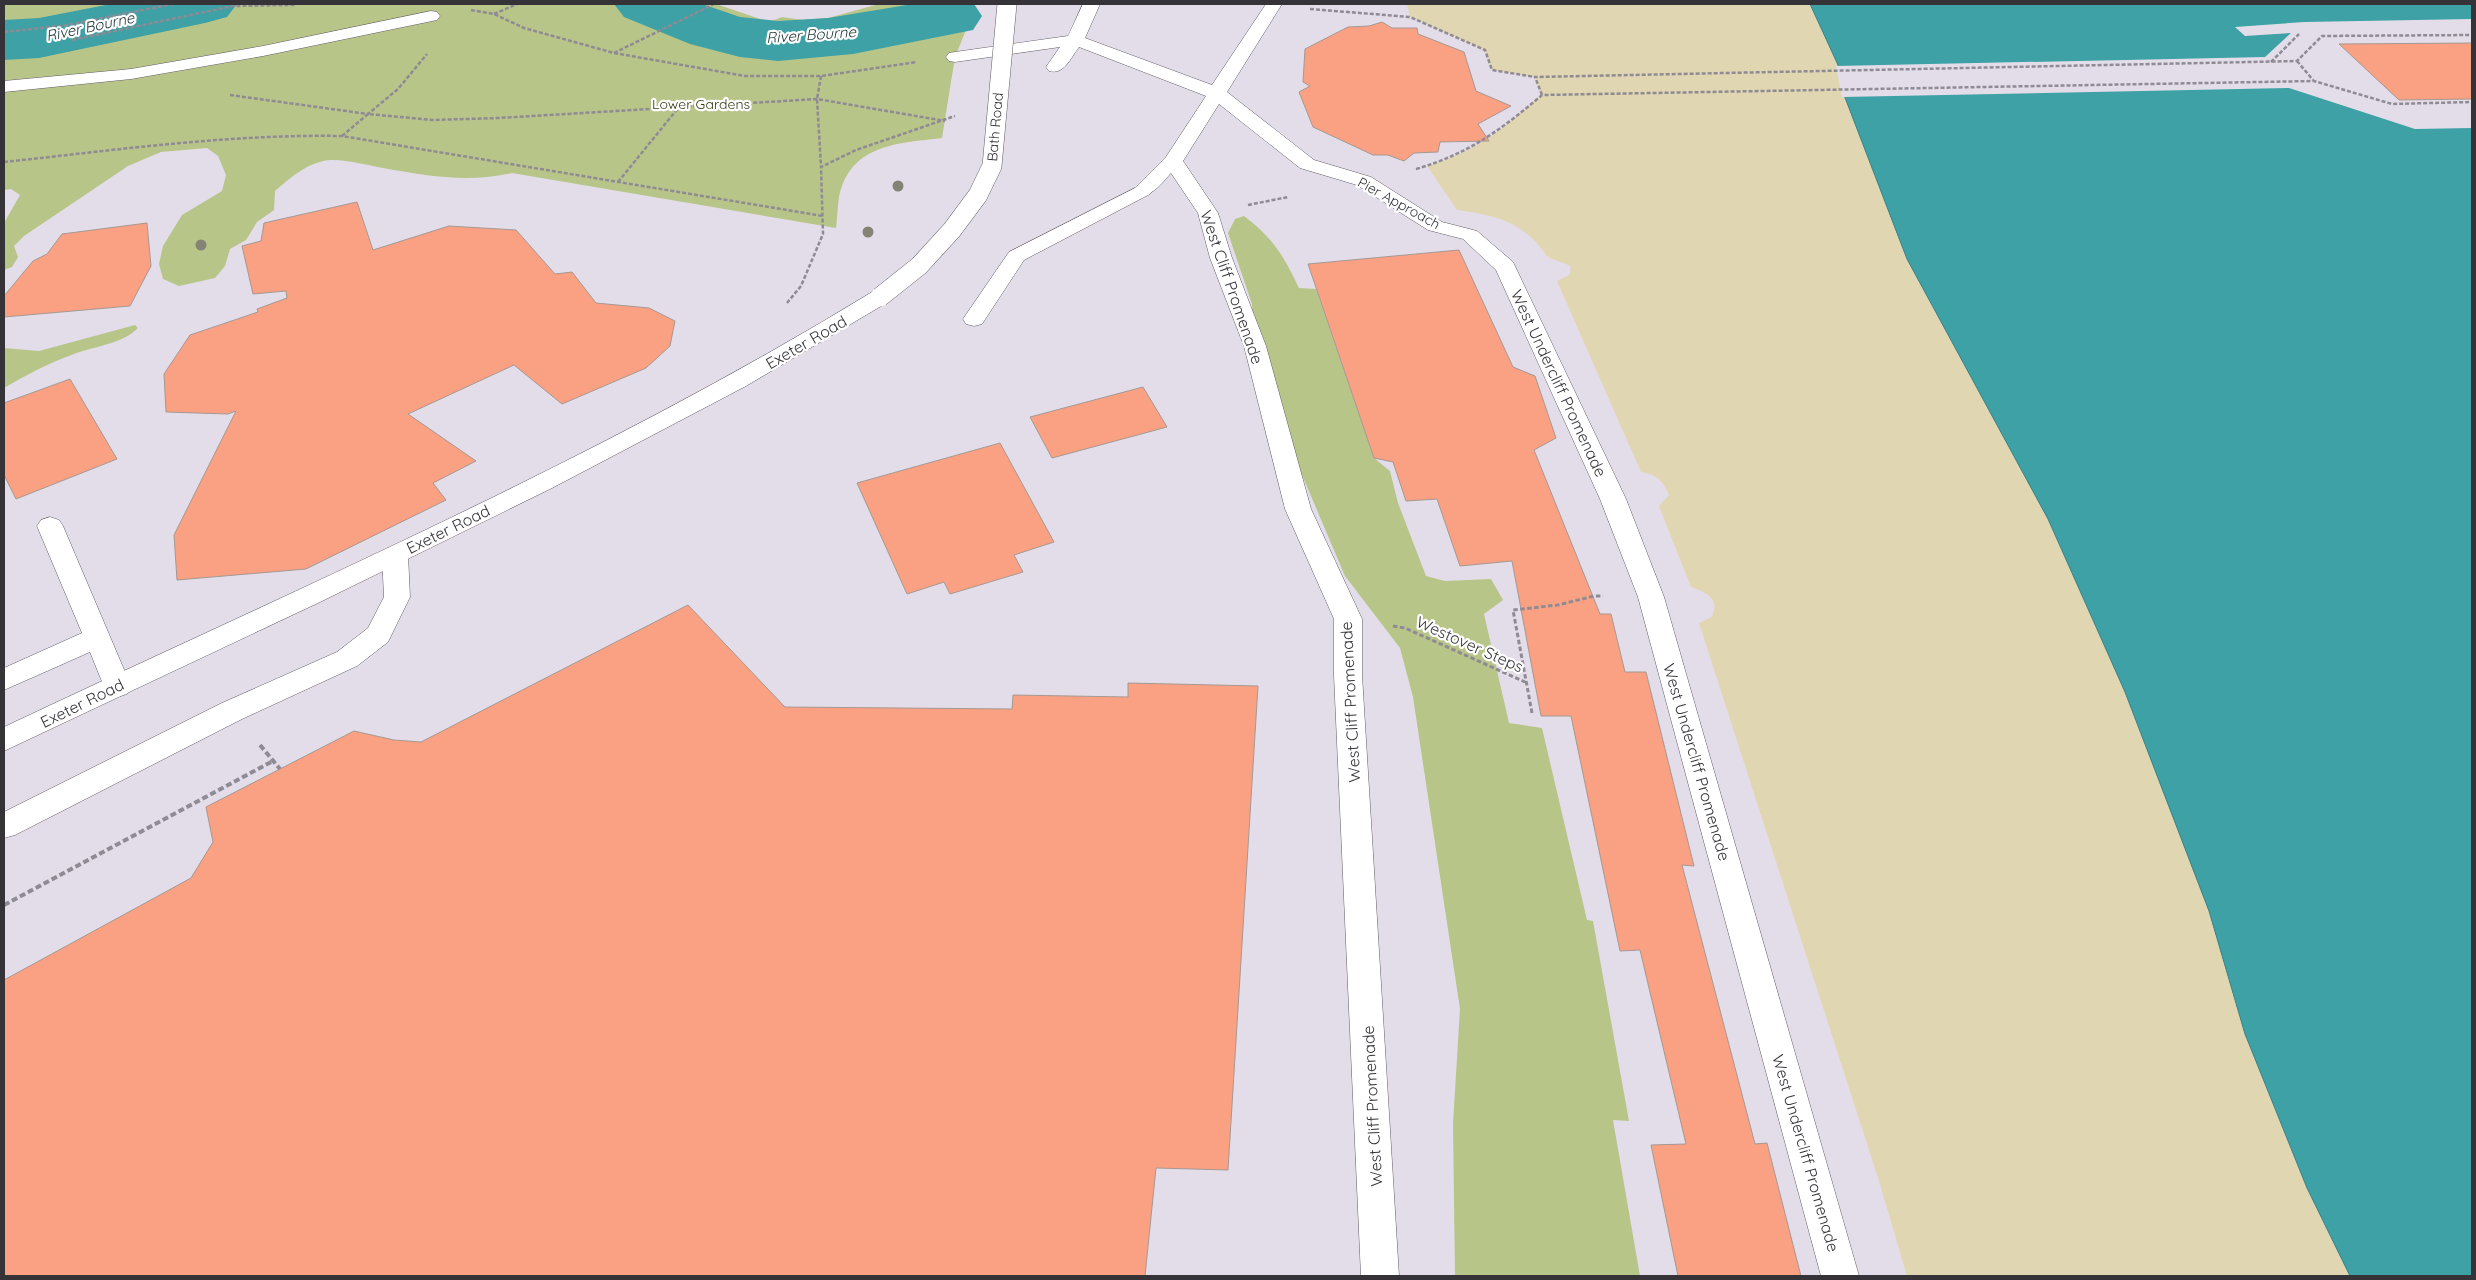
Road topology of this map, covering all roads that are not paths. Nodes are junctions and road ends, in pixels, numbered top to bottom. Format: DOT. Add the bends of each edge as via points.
graph roads {
  1 [pos="1007,4"];
  2 [pos="1091,4"];
  3 [pos="1274,5"];
  4 [pos="431,16"];
  5 [pos="1075,40"];
  6 [pos="955,57"];
  7 [pos="1054,66"];
  8 [pos="4,87"];
  9 [pos="1218,94"];
  10 [pos="1173,161"];
  11 [pos="1504,266"];
  12 [pos="880,297"];
  13 [pos="974,319"];
  14 [pos="50,526"];
  15 [pos="395,555"];
  16 [pos="98,638"];
  17 [pos="4,680"];
  18 [pos="116,686"];
  19 [pos="4,740"];
  20 [pos="4,826"];
  21 [pos="1380,1276"];
  22 [pos="1840,1276"];
  1 -- 12 [label="street, Bath Road, bridge" via="992,166 978,195 952,230 919,266"];
  2 -- 5 [label="street"];
  3 -- 9 [label="street"];
  4 -- 8 [label="street" via="131,74"];
  5 -- 6 [label="street"];
  5 -- 7 [label="street"];
  5 -- 9 [label="street, Pier Approach"];
  9 -- 10 [label="street"];
  9 -- 11 [label="street, Pier Approach" via="1307,164 1364,181 1435,226 1470,235"];
  10 -- 13 [label="street" via="1143,190 1016,256"];
  10 -- 21 [label="street, West Cliff Promenade" via="1208,213 1221,258 1255,346 1298,509 1348,619 1348,676"];
  11 -- 22 [label="street, West Undercliff Promenade" via="1613,499 1652,597"];
  12 -- 15 [label="street, Exeter Road" via="816,338 714,394"];
  14 -- 16 [label="street"];
  15 -- 18 [label="street, Exeter Road"];
  15 -- 20 [label="street" via="397,597 378,635 347,659 232,711"];
  16 -- 17 [label="street"];
  16 -- 18 [label="street"];
  18 -- 19 [label="street, Exeter Road"];
}
